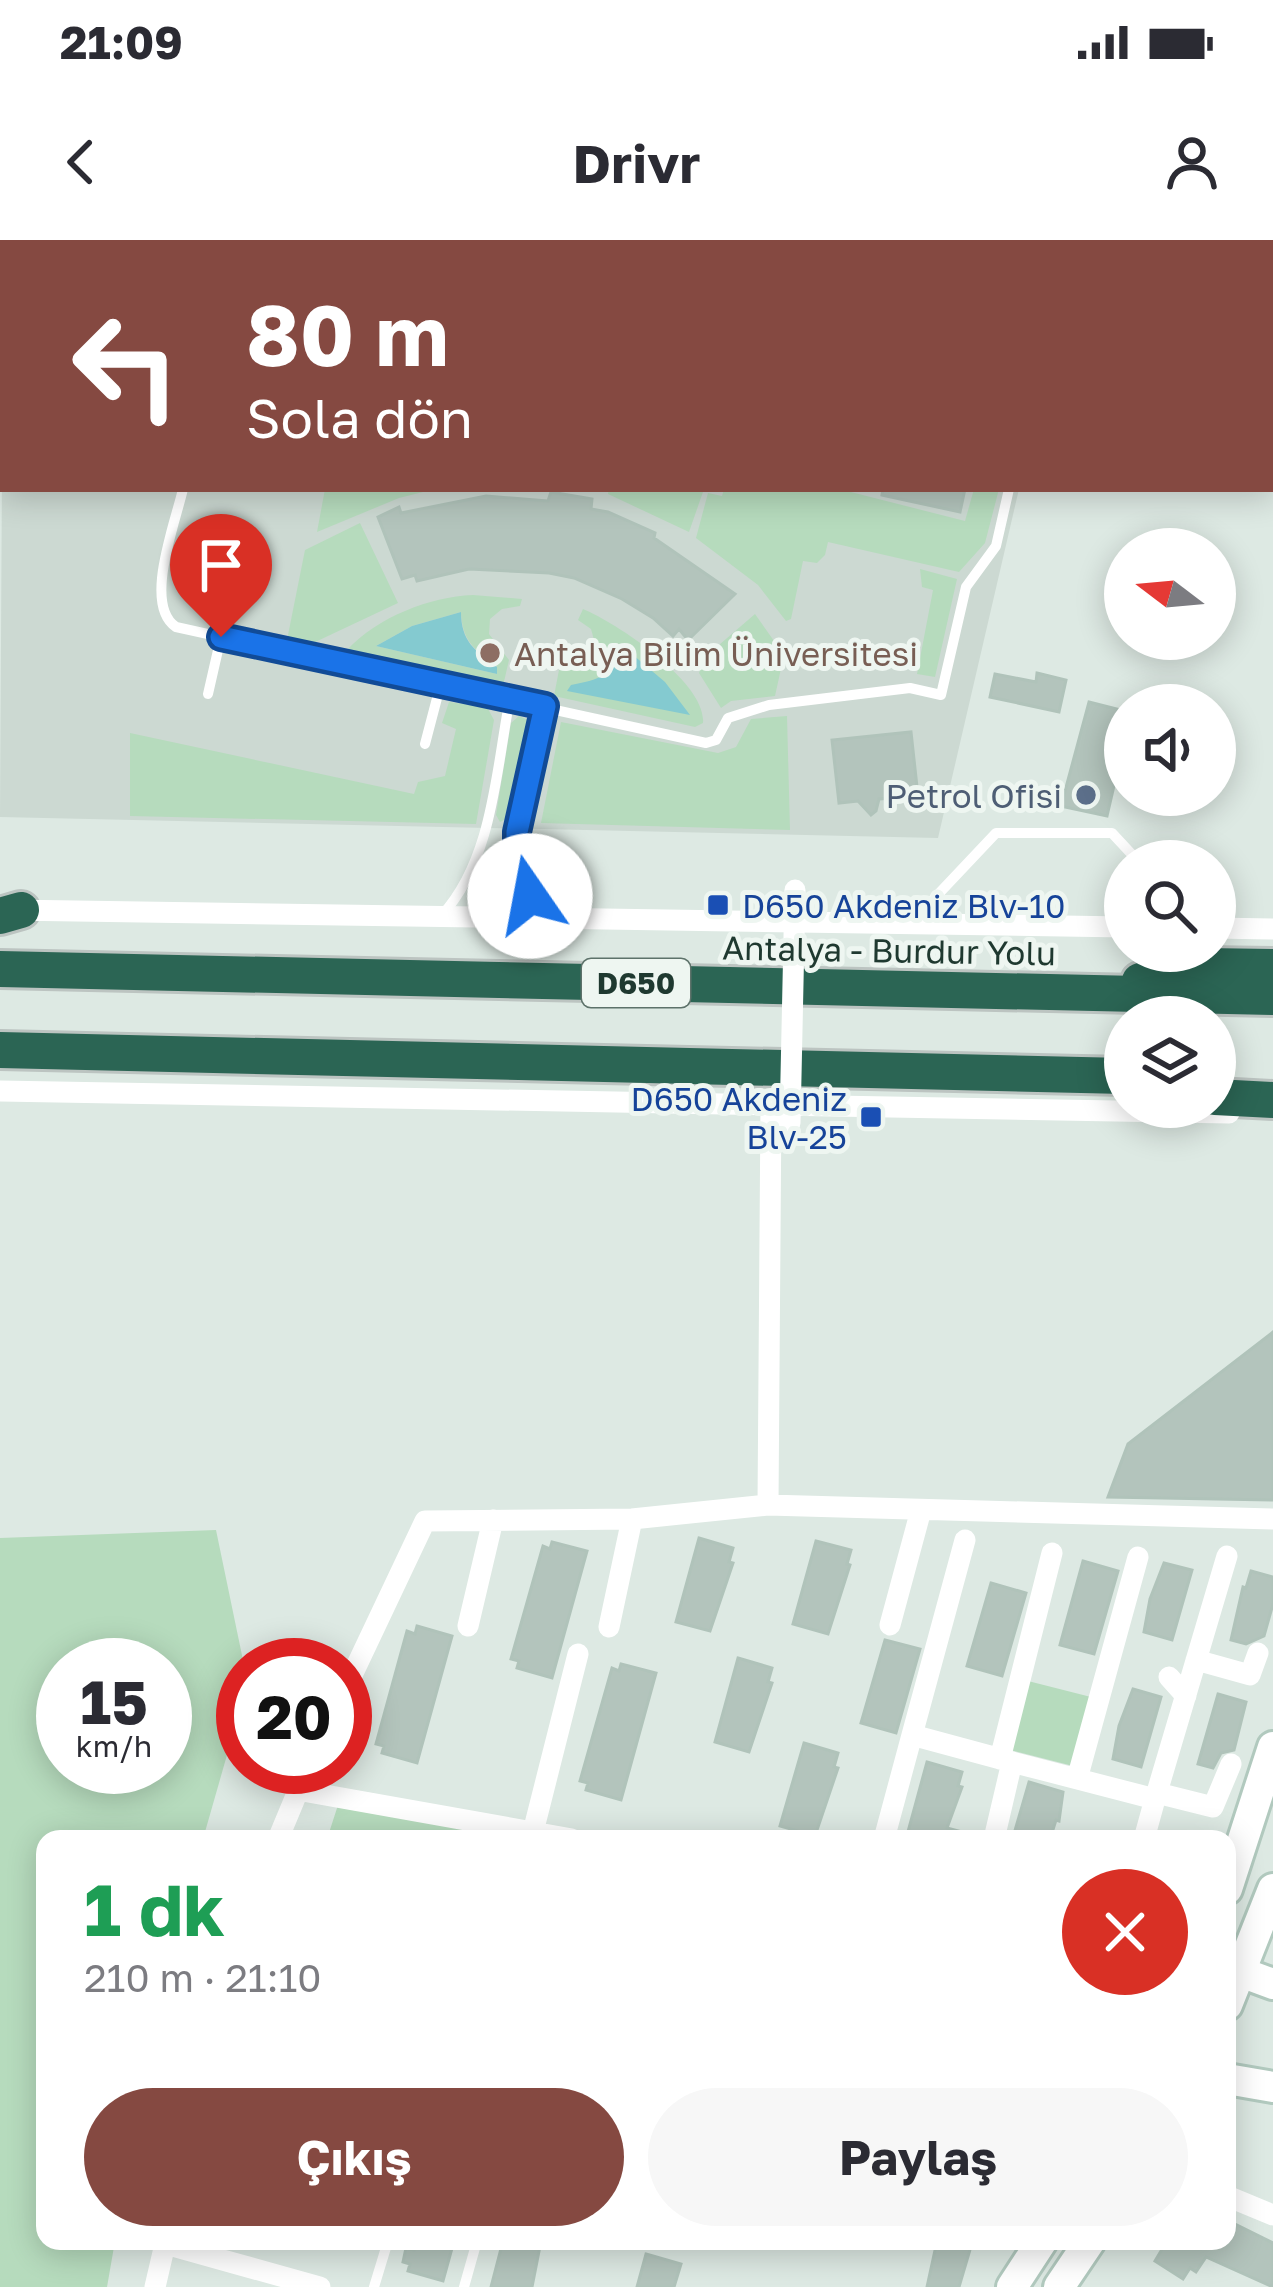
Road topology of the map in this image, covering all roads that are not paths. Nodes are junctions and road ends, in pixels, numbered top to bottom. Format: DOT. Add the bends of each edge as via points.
graph roads {
  1 [pos="182,492"];
  2 [pos="1009,492"];
  3 [pos="221,637"];
  4 [pos="441,683"];
  5 [pos="208,694"];
  6 [pos="510,698"];
  7 [pos="545,706"];
  8 [pos="425,744"];
  9 [pos="1118,840"];
  10 [pos="796,890"];
  11 [pos="7,912"];
  12 [pos="440,916"];
  13 [pos="545,918"];
  14 [pos="910,923"];
  15 [pos="1104,927"];
  16 [pos="1236,928"];
  17 [pos="1273,929"];
  18 [pos="1273,967"];
  19 [pos="0,969"];
  20 [pos="1088,993"];
  21 [pos="1273,997"];
  22 [pos="0,1050"];
  23 [pos="43,1051"];
  24 [pos="0,1070"];
  25 [pos="857,1070"];
  26 [pos="1104,1076"];
  27 [pos="1236,1079"];
  28 [pos="1273,1080"];
  29 [pos="0,1091"];
  30 [pos="1104,1092"];
  31 [pos="1236,1098"];
  32 [pos="1273,1100"];
  33 [pos="771,1102"];
  34 [pos="1273,1114"];
  35 [pos="790,1123"];
  36 [pos="769,1505"];
  37 [pos="920,1510"];
  38 [pos="632,1519"];
  39 [pos="1273,1519"];
  40 [pos="494,1520"];
  41 [pos="965,1540"];
  42 [pos="1052,1553"];
  43 [pos="1228,1556"];
  44 [pos="1138,1557"];
  45 [pos="890,1625"];
  46 [pos="468,1626"];
  47 [pos="609,1627"];
  48 [pos="370,1638"];
  49 [pos="1258,1653"];
  50 [pos="578,1654"];
  51 [pos="1196,1660"];
  52 [pos="1169,1677"];
  53 [pos="1186,1696"];
  54 [pos="913,1735"];
  55 [pos="1273,1747"];
  56 [pos="1006,1761"];
  57 [pos="1231,1763"];
  58 [pos="1076,1779"];
  59 [pos="296,1794"];
  60 [pos="320,1794"];
  61 [pos="1156,1796"];
  62 [pos="282,1830"];
  63 [pos="522,1830"];
  64 [pos="534,1830"];
  65 [pos="887,1830"];
  66 [pos="995,1830"];
  67 [pos="1147,1830"];
  68 [pos="1236,1861"];
  69 [pos="1273,1889"];
  70 [pos="1236,1966"];
  71 [pos="1236,1971"];
  72 [pos="1273,1984"];
  73 [pos="1236,2081"];
  74 [pos="1273,2087"];
  75 [pos="1236,2200"];
  76 [pos="1273,2215"];
  77 [pos="164,2250"];
  78 [pos="190,2250"];
  79 [pos="385,2250"];
  80 [pos="474,2250"];
  81 [pos="1036,2250"];
  82 [pos="1084,2250"];
  83 [pos="155,2287"];
  84 [pos="320,2287"];
  85 [pos="374,2287"];
  86 [pos="464,2287"];
  87 [pos="1012,2287"];
  88 [pos="1059,2287"];
  1 -- 3 [label="lane" via="158,598 176,627"];
  2 -- 7 [label="lane" via="996,546 966,587 941,695 910,688 769,705 728,718 706,743"];
  3 -- 4 [label="lane"];
  3 -- 5 [label="lane"];
  4 -- 6 [label="lane"];
  4 -- 8 [label="lane"];
  6 -- 7 [label="lane"];
  6 -- 12 [label="lane" via="480,850"];
  7 -- 13 [label="lane" via="517,832 517,868"];
  9 -- 14 [label="lane" via="1112,833 995,833"];
  10 -- 35 [label="street, bridge"];
  11 -- 12 [label="street"];
  12 -- 13 [label="street"];
  13 -- 14 [label="street"];
  14 -- 15 [label="street"];
  16 -- 17 [label="street"];
  18 -- 20 [label="highway" via="1204,966"];
  19 -- 20 [label="highway, Antalya - Burdur Yolu / D650"];
  20 -- 21 [label="highway, Antalya - Burdur Yolu / D650"];
  22 -- 23 [label="highway"];
  23 -- 24 [label="highway"];
  23 -- 25 [label="highway"];
  25 -- 26 [label="highway"];
  25 -- 30 [label="highway" via="937,1084"];
  27 -- 28 [label="highway"];
  29 -- 33 [label="street"];
  31 -- 32 [label="highway"];
  33 -- 34 [label="street"];
  33 -- 36 [label="street"];
  36 -- 37 [label="street"];
  36 -- 38 [label="street"];
  37 -- 39 [label="street"];
  37 -- 45 [label="street"];
  38 -- 40 [label="street"];
  38 -- 47 [label="street"];
  40 -- 46 [label="street"];
  40 -- 48 [label="street" via="425,1521"];
  41 -- 54 [label="street"];
  42 -- 56 [label="street"];
  43 -- 51 [label="street"];
  44 -- 58 [label="street"];
  49 -- 51 [label="street" via="1250,1676"];
  50 -- 64 [label="street"];
  51 -- 53 [label="street"];
  52 -- 53 [label="street"];
  53 -- 61 [label="street"];
  54 -- 56 [label="street"];
  54 -- 65 [label="street"];
  55 -- 68 [label="street"];
  56 -- 58 [label="street"];
  56 -- 66 [label="street"];
  57 -- 61 [label="street" via="1214,1807"];
  58 -- 61 [label="street"];
  59 -- 62 [label="street"];
  60 -- 63 [label="street"];
  61 -- 67 [label="street"];
  69 -- 70 [label="street"];
  71 -- 72 [label="street"];
  73 -- 74 [label="street"];
  75 -- 76 [label="street"];
  77 -- 83 [label="street"];
  78 -- 84 [label="street"];
  79 -- 85 [label="lane"];
  80 -- 86 [label="lane"];
  81 -- 87 [label="street"];
  82 -- 88 [label="street"];
}
